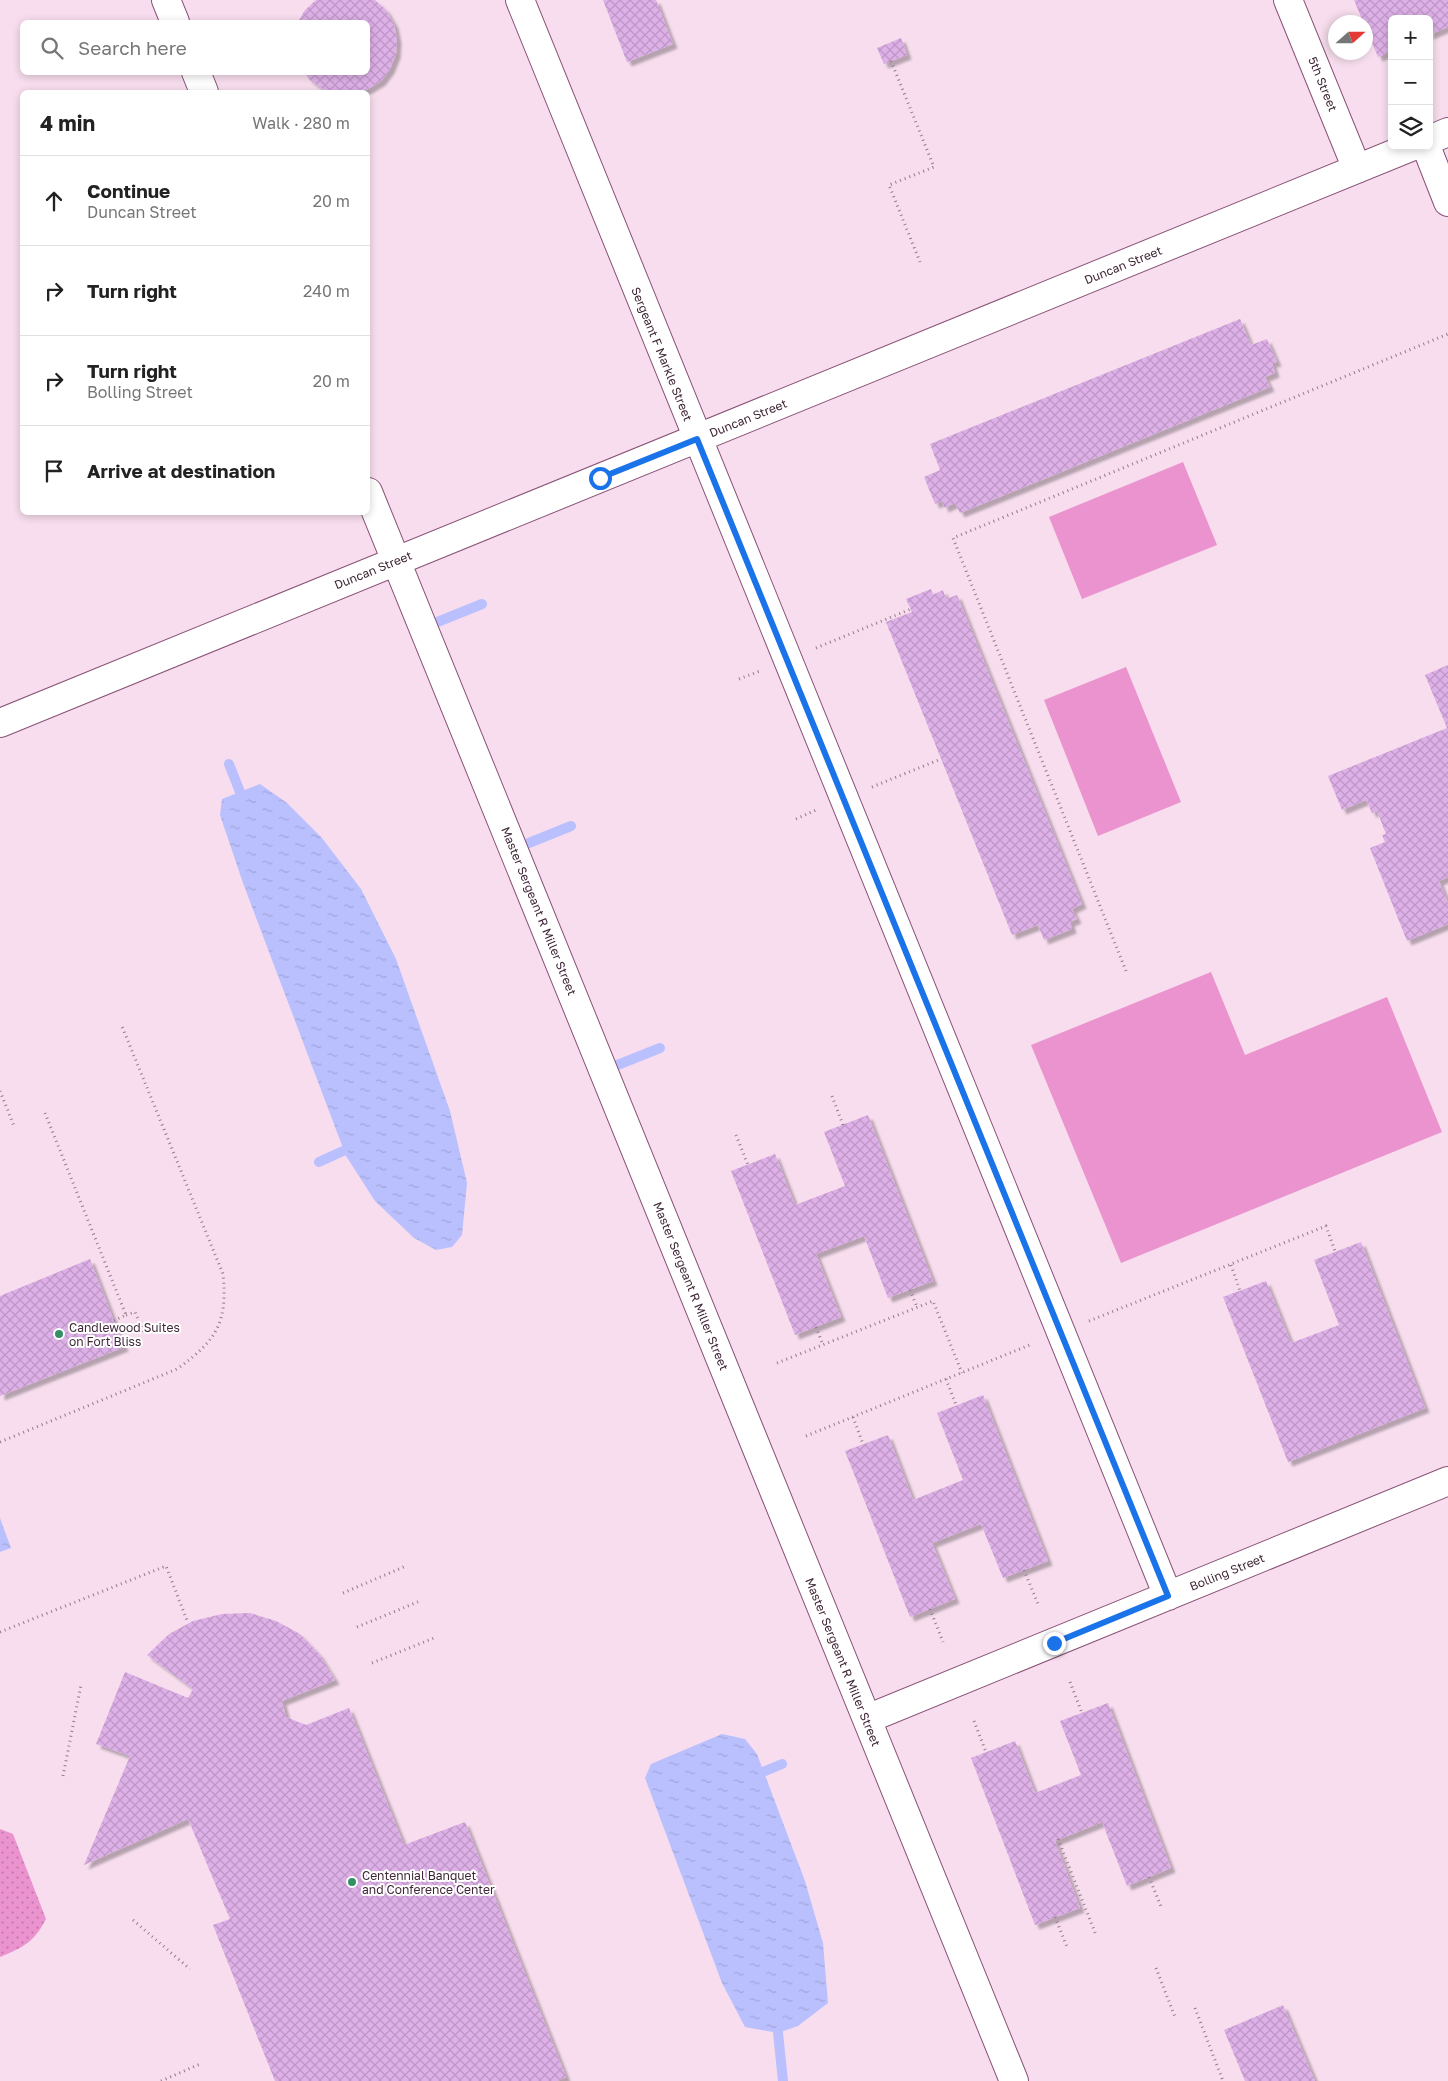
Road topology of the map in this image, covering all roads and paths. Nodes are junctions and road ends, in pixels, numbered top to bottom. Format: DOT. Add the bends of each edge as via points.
graph roads {
  1 [pos="166,0"];
  2 [pos="520,0"];
  3 [pos="1288,0"];
  4 [pos="174,20"];
  5 [pos="891,61"];
  6 [pos="197,75"];
  7 [pos="203,90"];
  8 [pos="1448,132"];
  9 [pos="1433,138"];
  10 [pos="1403,150"];
  11 [pos="1428,150"];
  12 [pos="1358,169"];
  13 [pos="1448,202"];
  14 [pos="920,262"];
  15 [pos="1448,334"];
  16 [pos="697,439"];
  17 [pos="370,497"];
  18 [pos="396,561"];
  19 [pos="910,609"];
  20 [pos="787,660"];
  21 [pos="739,679"];
  22 [pos="0,722"];
  23 [pos="1126,971"];
  24 [pos="121,1024"];
  25 [pos="0,1090"];
  26 [pos="832,1096"];
  27 [pos="45,1113"];
  28 [pos="843,1125"];
  29 [pos="14,1126"];
  30 [pos="736,1135"];
  31 [pos="748,1164"];
  32 [pos="1326,1226"];
  33 [pos="1336,1251"];
  34 [pos="1231,1265"];
  35 [pos="910,1290"];
  36 [pos="1240,1291"];
  37 [pos="917,1307"];
  38 [pos="126,1315"];
  39 [pos="113,1321"];
  40 [pos="816,1327"];
  41 [pos="144,1333"];
  42 [pos="823,1345"];
  43 [pos="777,1364"];
  44 [pos="962,1373"];
  45 [pos="946,1379"];
  46 [pos="956,1405"];
  47 [pos="853,1417"];
  48 [pos="0,1442"];
  49 [pos="863,1444"];
  50 [pos="1448,1481"];
  51 [pos="406,1566"];
  52 [pos="1024,1570"];
  53 [pos="342,1593"];
  54 [pos="1168,1596"];
  55 [pos="420,1601"];
  56 [pos="1038,1604"];
  57 [pos="930,1609"];
  58 [pos="188,1624"];
  59 [pos="357,1626"];
  60 [pos="0,1632"];
  61 [pos="434,1638"];
  62 [pos="943,1642"];
  63 [pos="372,1663"];
  64 [pos="1070,1682"];
  65 [pos="81,1685"];
  66 [pos="1082,1713"];
  67 [pos="867,1719"];
  68 [pos="974,1721"];
  69 [pos="986,1752"];
  70 [pos="63,1776"];
  71 [pos="1058,1839"];
  72 [pos="1149,1877"];
  73 [pos="1162,1908"];
  74 [pos="1055,1917"];
  75 [pos="133,1920"];
  76 [pos="1096,1935"];
  77 [pos="1067,1947"];
  78 [pos="1156,1968"];
  79 [pos="190,1969"];
  80 [pos="1195,2008"];
  81 [pos="1175,2017"];
  82 [pos="200,2064"];
  83 [pos="161,2081"];
  84 [pos="1014,2081"];
  85 [pos="1223,2081"];
  1 -- 4 [label="street"];
  2 -- 16 [label="street, Sergeant F Markle Street"];
  3 -- 12 [label="street, 5th Street"];
  5 -- 14 [label="path" via="934,167 888,185"];
  6 -- 7 [label="street"];
  8 -- 9 [label="street"];
  10 -- 12 [label="street, Duncan Street"];
  11 -- 13 [label="street"];
  12 -- 16 [label="street, Duncan Street"];
  15 -- 23 [label="path" via="953,538"];
  16 -- 18 [label="street, Duncan Street"];
  16 -- 20 [label="street, Sergeant F Markle Street"];
  17 -- 18 [label="street, Master Sergeant R Miller Street"];
  18 -- 22 [label="street, Duncan Street"];
  18 -- 67 [label="street, Master Sergeant R Miller Street"];
  19 -- 20 [label="path"];
  20 -- 21 [label="path"];
  20 -- 54 [label="street, Sergeant F Markle Street"];
  24 -- 48 [label="path" via="223,1274 226,1300 218,1330 201,1352 177,1369"];
  25 -- 29 [label="path"];
  26 -- 28 [label="path"];
  27 -- 38 [label="path"];
  30 -- 31 [label="path"];
  32 -- 33 [label="path"];
  34 -- 36 [label="path"];
  35 -- 37 [label="path"];
  37 -- 42 [label="path"];
  37 -- 44 [label="path" via="933,1301"];
  38 -- 39 [label="path"];
  38 -- 41 [label="path" via="135,1312"];
  40 -- 42 [label="path"];
  42 -- 43 [label="path"];
  45 -- 46 [label="path"];
  47 -- 49 [label="path"];
  50 -- 54 [label="street, Bolling Street"];
  51 -- 53 [label="path"];
  52 -- 56 [label="path"];
  54 -- 67 [label="street, Bolling Street"];
  55 -- 59 [label="path"];
  57 -- 62 [label="path"];
  58 -- 60 [label="path" via="166,1566"];
  61 -- 63 [label="path"];
  64 -- 66 [label="path"];
  65 -- 70 [label="path"];
  67 -- 84 [label="street, Master Sergeant R Miller Street"];
  68 -- 69 [label="path"];
  71 -- 76 [label="path"];
  72 -- 73 [label="path"];
  74 -- 77 [label="path"];
  75 -- 79 [label="path"];
  78 -- 81 [label="path"];
  80 -- 85 [label="path"];
  82 -- 83 [label="path"];
}
